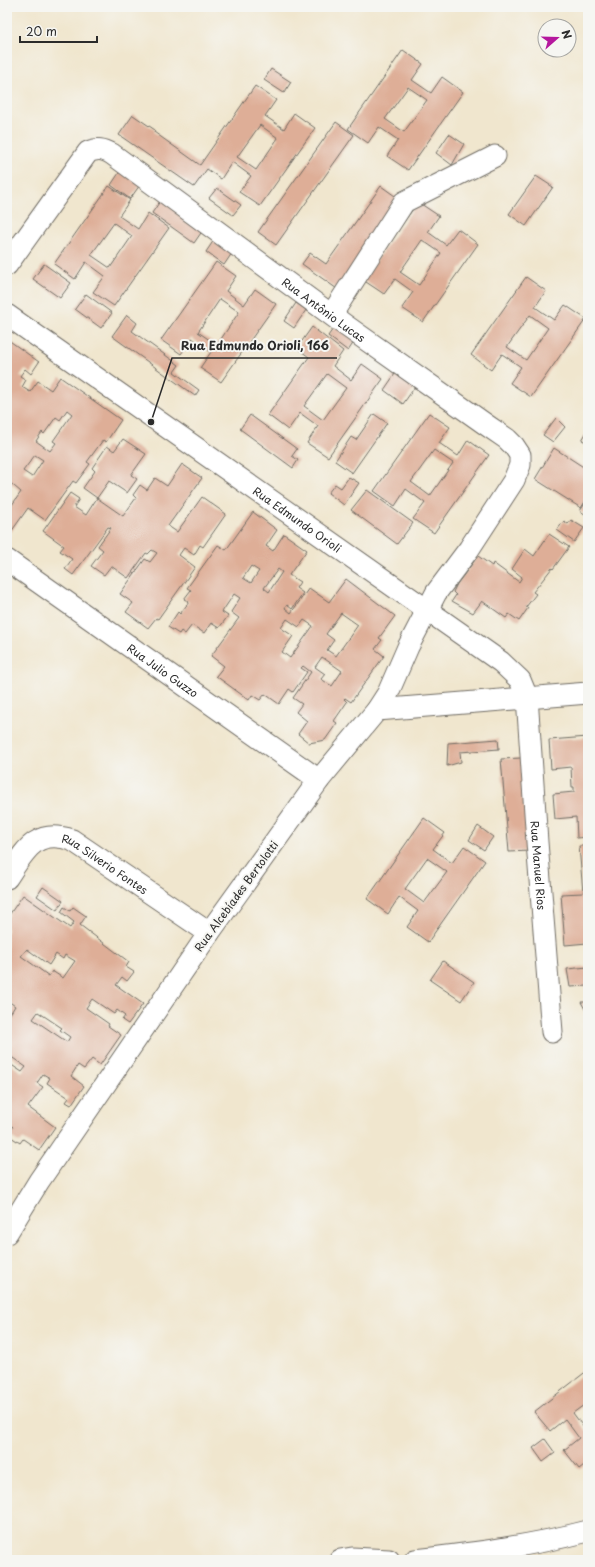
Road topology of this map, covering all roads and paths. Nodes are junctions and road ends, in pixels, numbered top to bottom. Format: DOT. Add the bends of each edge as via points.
graph roads {
  1 [pos="495,156"];
  2 [pos="7,266"];
  3 [pos="332,314"];
  4 [pos="7,315"];
  5 [pos="7,560"];
  6 [pos="426,610"];
  7 [pos="588,693"];
  8 [pos="527,697"];
  9 [pos="377,710"];
  10 [pos="319,780"];
  11 [pos="7,878"];
  12 [pos="209,933"];
  13 [pos="552,1032"];
  14 [pos="7,1233"];
  15 [pos="588,1531"];
  16 [pos="340,1560"];
  17 [pos="389,1560"];
  18 [pos="415,1560"];
  1 -- 3 [label="street" via="404,202"];
  2 -- 3 [label="street, Rua Antônio Lucas" via="88,152 104,149"];
  3 -- 6 [label="street, Rua Antônio Lucas" via="507,438 520,455 520,464 514,480"];
  4 -- 6 [label="street, Rua Edmundo Orioli"];
  5 -- 10 [label="street, Rua Julio Guzzo"];
  6 -- 8 [label="street, Rua Edmundo Orioli" via="501,662 520,680"];
  6 -- 9 [label="street, Rua Alcebíades Bertolotti" via="388,693"];
  7 -- 8 [label="street"];
  8 -- 9 [label="street"];
  8 -- 13 [label="street, Rua Manuel Rios"];
  9 -- 10 [label="street, Rua Alcebíades Bertolotti"];
  10 -- 12 [label="street, Rua Alcebíades Bertolotti"];
  11 -- 12 [label="street, Rua Silverio Fontes" via="24,852 36,841 49,836 60,836 72,840"];
  12 -- 14 [label="street, Rua Alcebíades Bertolotti" via="39,1181"];
  15 -- 18 [label="street" via="508,1548"];
  16 -- 17 [label="street"];
}
